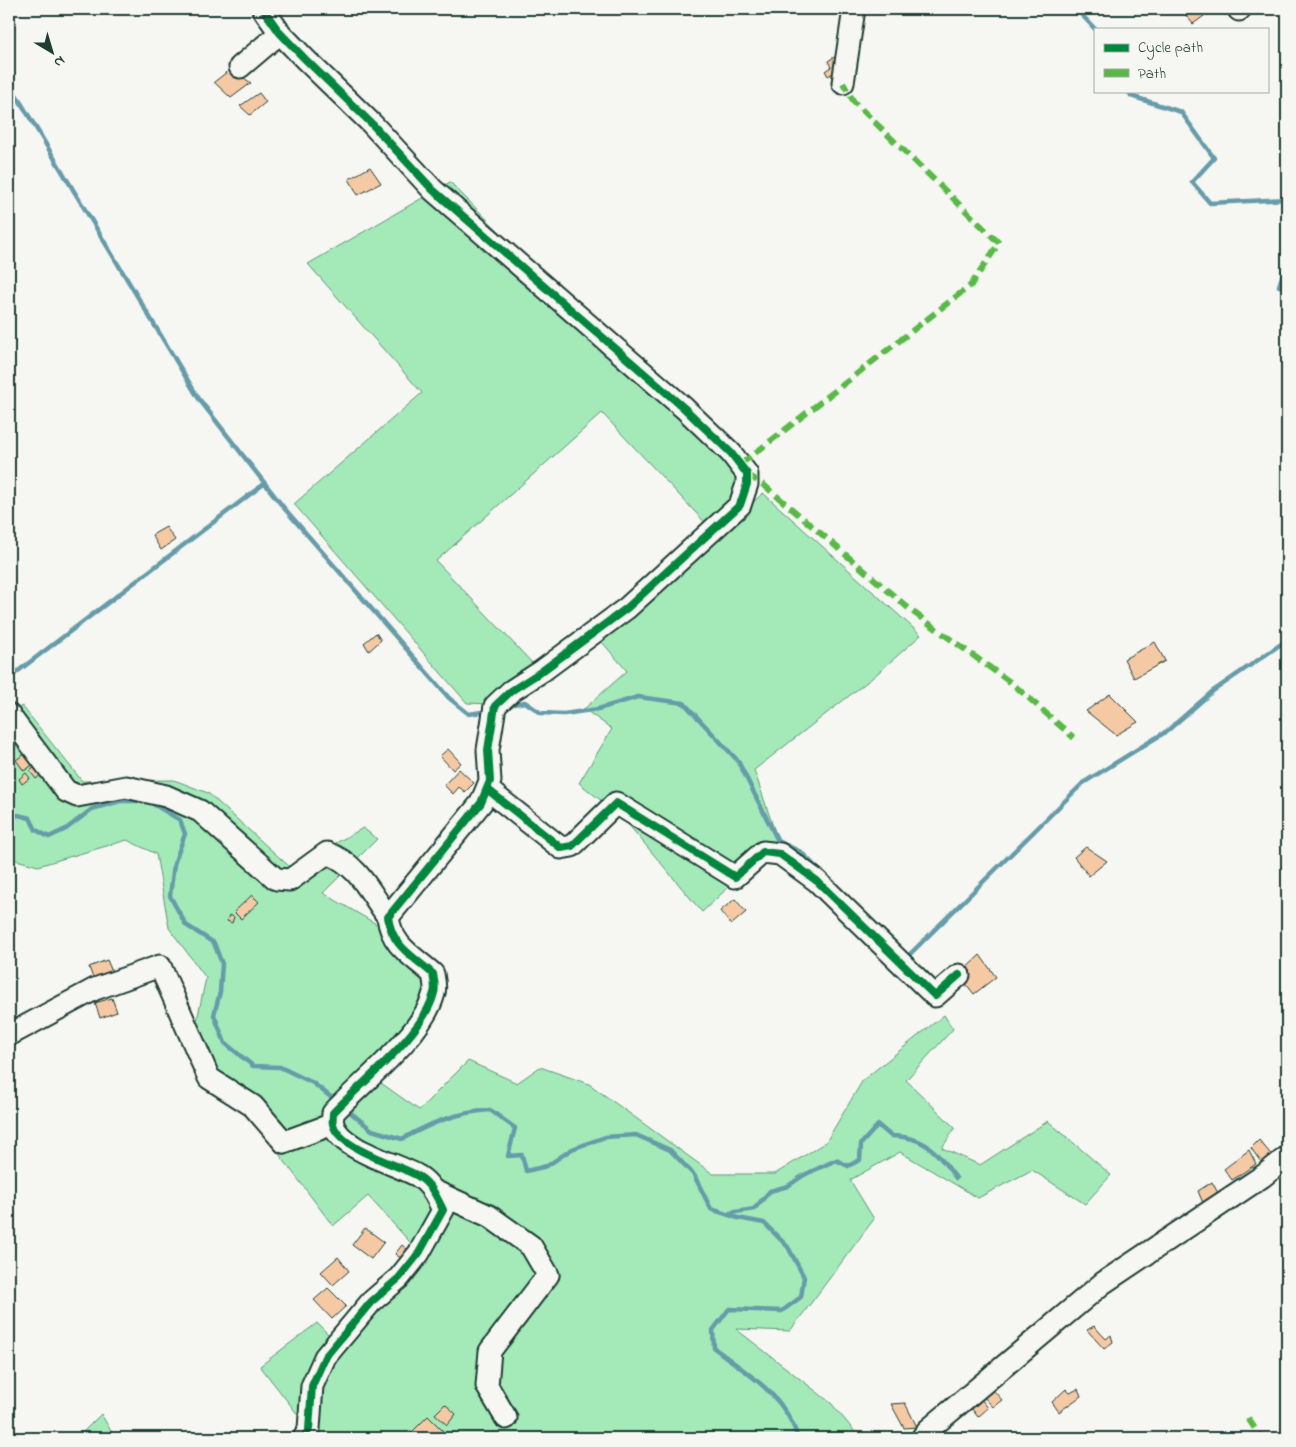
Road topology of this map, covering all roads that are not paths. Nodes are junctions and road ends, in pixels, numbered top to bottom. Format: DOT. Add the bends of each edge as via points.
graph roads {
  1 [pos="263,9"];
  2 [pos="854,9"];
  3 [pos="280,33"];
  4 [pos="240,67"];
  5 [pos="843,83"];
  6 [pos="9,715"];
  7 [pos="487,789"];
  8 [pos="388,917"];
  9 [pos="959,974"];
  10 [pos="9,1035"];
  11 [pos="332,1124"];
  12 [pos="1287,1157"];
  13 [pos="434,1191"];
  14 [pos="506,1418"];
  15 [pos="304,1438"];
  16 [pos="922,1438"];
  1 -- 3 [label="street"];
  2 -- 5 [label="street"];
  3 -- 4 [label="street"];
  3 -- 7 [label="street" via="433,190 684,408 731,453 746,474 747,484 740,505 627,608 511,691 495,706 488,750 490,781"];
  6 -- 8 [label="street" via="66,791 77,796 126,787 166,796 200,811 276,879 290,880 327,853 343,858 357,871"];
  7 -- 8 [label="street" via="481,803"];
  7 -- 9 [label="street" via="561,848 572,846 616,803 735,878 763,852 780,854 817,882 935,996"];
  8 -- 11 [label="street" via="390,932 399,946 433,974 435,992 428,1010 382,1068 351,1093 333,1113"];
  10 -- 11 [label="street" via="95,989 160,966 209,1078 253,1106 284,1142"];
  11 -- 13 [label="street" via="339,1135 358,1148 418,1177"];
  12 -- 16 [label="street" via="1103,1283"];
  13 -- 14 [label="street" via="489,1216 531,1246 548,1275 490,1351 488,1386"];
  13 -- 15 [label="street" via="443,1210 419,1253 399,1278 371,1302 325,1357 312,1386 309,1429"];
}
